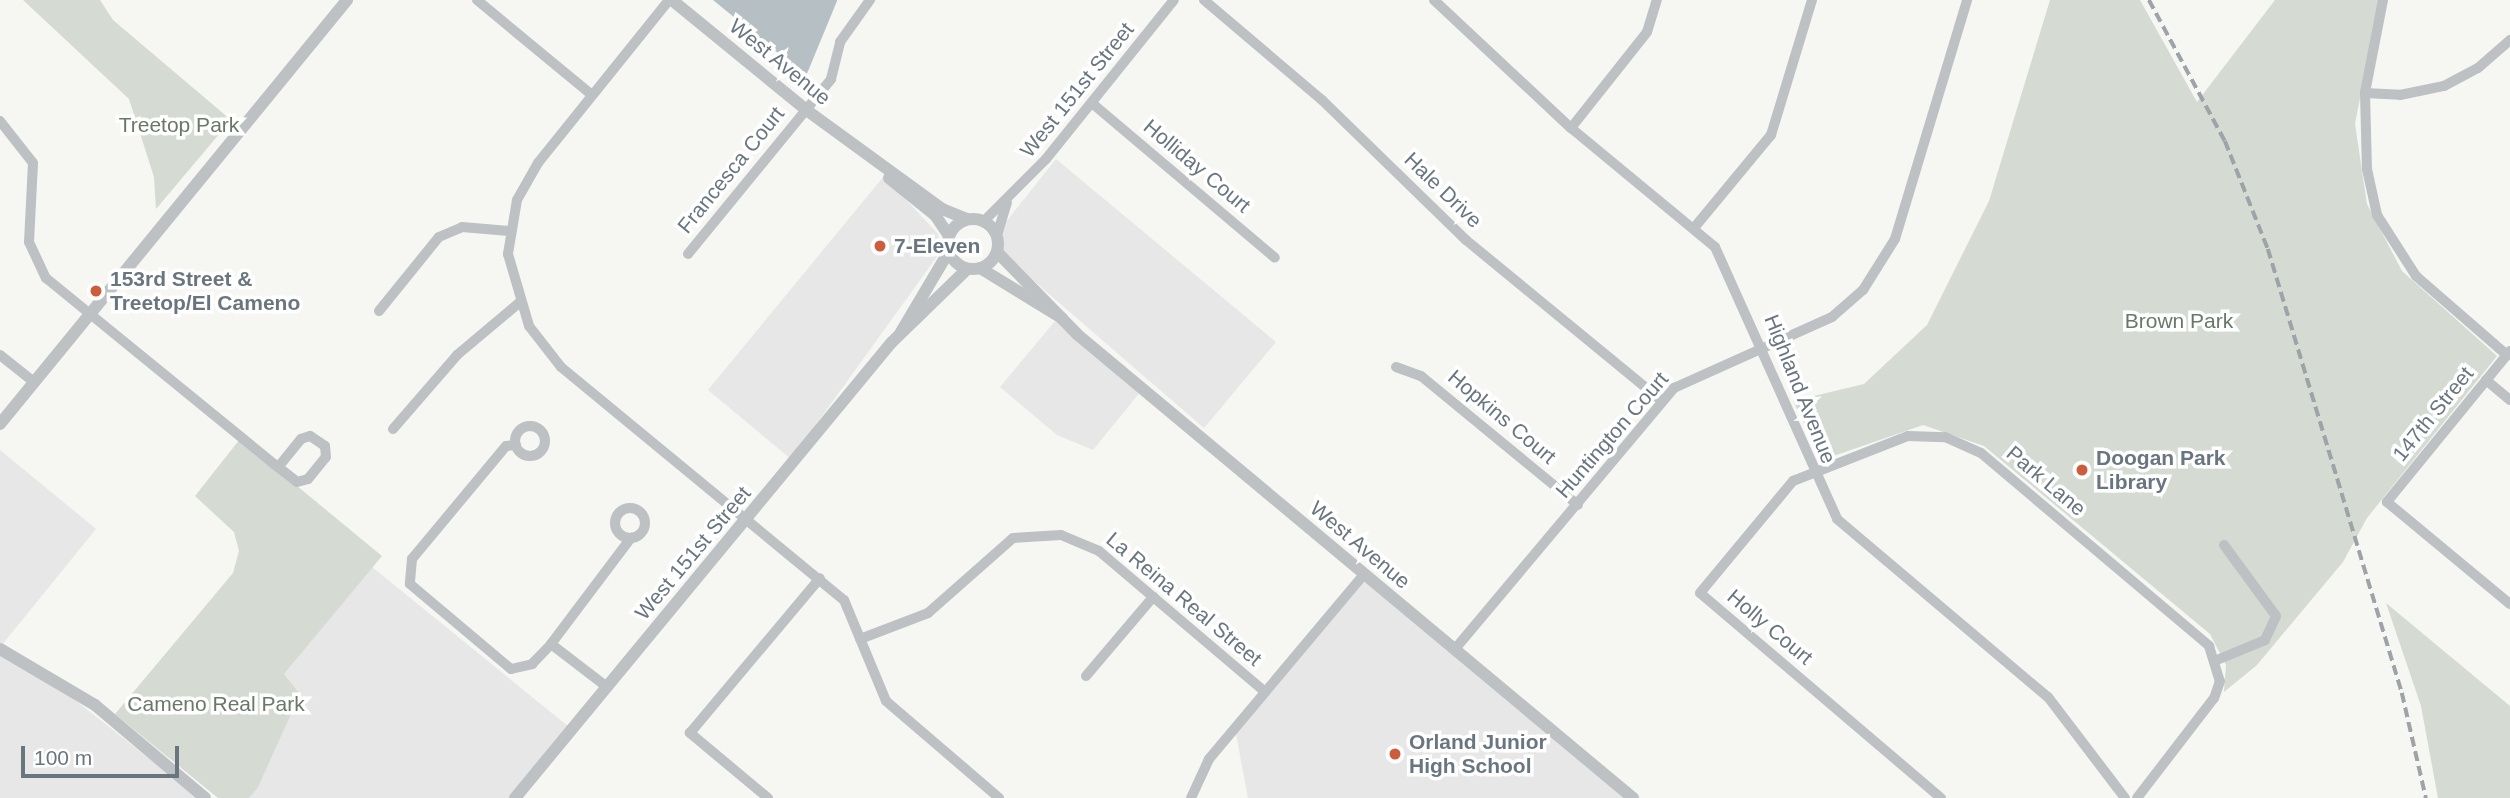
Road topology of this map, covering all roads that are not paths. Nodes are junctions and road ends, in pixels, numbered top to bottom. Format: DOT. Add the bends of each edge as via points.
graph roads {
  1 [pos="347,0"];
  2 [pos="477,0"];
  3 [pos="671,0"];
  4 [pos="870,0"];
  5 [pos="1174,0"];
  6 [pos="1204,0"];
  7 [pos="1434,0"];
  8 [pos="1657,0"];
  9 [pos="1812,0"];
  10 [pos="1967,0"];
  11 [pos="2383,0"];
  12 [pos="2510,40"];
  13 [pos="2365,93"];
  14 [pos="592,95"];
  15 [pos="1093,104"];
  16 [pos="805,109"];
  17 [pos="0,121"];
  18 [pos="1571,128"];
  19 [pos="864,153"];
  20 [pos="1007,203"];
  21 [pos="967,219"];
  22 [pos="984,221"];
  23 [pos="1694,228"];
  24 [pos="509,231"];
  25 [pos="997,235"];
  26 [pos="949,236"];
  27 [pos="949,251"];
  28 [pos="997,252"];
  29 [pos="688,254"];
  30 [pos="1275,258"];
  31 [pos="974,268"];
  32 [pos="519,303"];
  33 [pos="379,311"];
  34 [pos="89,313"];
  35 [pos="1065,319"];
  36 [pos="901,332"];
  37 [pos="1761,346"];
  38 [pos="2508,353"];
  39 [pos="0,355"];
  40 [pos="1396,367"];
  41 [pos="2486,380"];
  42 [pos="34,382"];
  43 [pos="2510,400"];
  44 [pos="1662,401"];
  45 [pos="0,424"];
  46 [pos="393,429"];
  47 [pos="516,445"];
  48 [pos="278,467"];
  49 [pos="1812,473"];
  50 [pos="1578,505"];
  51 [pos="747,518"];
  52 [pos="631,538"];
  53 [pos="2224,545"];
  54 [pos="1364,573"];
  55 [pos="820,579"];
  56 [pos="1153,597"];
  57 [pos="2510,604"];
  58 [pos="860,639"];
  59 [pos="551,644"];
  60 [pos="0,649"];
  61 [pos="1455,649"];
  62 [pos="2217,660"];
  63 [pos="1086,676"];
  64 [pos="607,687"];
  65 [pos="1264,691"];
  66 [pos="205,798"];
  67 [pos="516,798"];
  68 [pos="768,798"];
  69 [pos="999,798"];
  70 [pos="1191,798"];
  71 [pos="1633,798"];
  72 [pos="1941,798"];
  73 [pos="2125,798"];
  74 [pos="2137,798"];
  1 -- 34 [label="street"];
  2 -- 14 [label="street"];
  3 -- 14 [label="street"];
  3 -- 16 [label="street, West Avenue"];
  4 -- 16 [label="street, Francesca Court" via="840,42 831,79"];
  5 -- 15 [label="street, West 151st Street"];
  6 -- 44 [label="street, Hale Drive" via="1322,100 1466,240"];
  7 -- 18 [label="street, Highland Avenue"];
  8 -- 18 [label="street" via="1647,32"];
  9 -- 23 [label="street" via="1770,135"];
  10 -- 37 [label="street, Huntington Court" via="1885,261 1832,317"];
  11 -- 13 [label="street"];
  12 -- 13 [label="street" via="2478,68 2444,86 2400,95"];
  13 -- 38 [label="street" via="2367,169 2377,215 2416,276"];
  14 -- 24 [label="street" via="527,182"];
  15 -- 20 [label="street, West 151st Street"];
  15 -- 30 [label="street, Holliday Court"];
  16 -- 19 [label="street, West Avenue"];
  16 -- 29 [label="street, Francesca Court"];
  17 -- 34 [label="street" via="33,163 27,229 34,258 46,278"];
  18 -- 23 [label="street, Highland Avenue"];
  19 -- 21 [label="street, West Avenue" via="942,209"];
  19 -- 26 [label="street, West Avenue"];
  20 -- 22 [label="street, West 151st Street"];
  20 -- 25 [label="street, West 151st Street"];
  21 -- 22 [label="street"];
  21 -- 26 [label="street"];
  22 -- 25 [label="street"];
  23 -- 37 [label="street, Highland Avenue" via="1726,262"];
  24 -- 32 [label="street"];
  24 -- 33 [label="street" via="462,227 439,237"];
  25 -- 28 [label="street"];
  26 -- 27 [label="street"];
  27 -- 31 [label="street"];
  27 -- 36 [label="street, West 151st Street"];
  28 -- 31 [label="street"];
  28 -- 35 [label="street, West Avenue"];
  31 -- 35 [label="street, West Avenue"];
  31 -- 36 [label="street, West 151st Street"];
  32 -- 46 [label="street" via="457,355"];
  32 -- 51 [label="street" via="561,367"];
  34 -- 42 [label="street"];
  34 -- 48 [label="street"];
  35 -- 54 [label="street, West Avenue"];
  36 -- 51 [label="street, West 151st Street"];
  37 -- 44 [label="street, Huntington Court" via="1684,380"];
  37 -- 49 [label="street, Highland Avenue"];
  38 -- 41 [label="street, 147th Street"];
  39 -- 42 [label="street"];
  40 -- 50 [label="street, Hopkins Court" via="1422,376"];
  41 -- 43 [label="street"];
  41 -- 57 [label="street, 147th Street" via="2387,502"];
  42 -- 45 [label="street"];
  44 -- 50 [label="street, Huntington Court"];
  47 -- 59 [label="street" via="506,446 412,559 410,584 511,669 532,664"];
  48 -- 48 [label="street" via="301,439 310,436 325,446 326,457 308,479 297,482"];
  49 -- 62 [label="street, Park Lane" via="1908,436 1969,445 2153,596"];
  49 -- 72 [label="street, Holly Court" via="1793,481 1700,593"];
  49 -- 73 [label="street, Highland Avenue" via="1837,519 2065,714 2095,766"];
  50 -- 61 [label="street, Huntington Court"];
  51 -- 55 [label="street"];
  51 -- 64 [label="street, West 151st Street"];
  52 -- 59 [label="street"];
  53 -- 62 [label="street" via="2276,616 2266,640"];
  54 -- 61 [label="street, West Avenue"];
  54 -- 65 [label="street"];
  55 -- 58 [label="street" via="844,600"];
  55 -- 68 [label="street" via="690,733"];
  56 -- 58 [label="street, La Reina Real Street" via="1089,546 1040,534 996,549 929,613"];
  56 -- 63 [label="street"];
  56 -- 65 [label="street, La Reina Real Street"];
  58 -- 69 [label="street" via="886,701"];
  59 -- 64 [label="street"];
  60 -- 66 [label="street" via="94,705"];
  61 -- 71 [label="street, West Avenue"];
  62 -- 74 [label="street" via="2214,698"];
  64 -- 67 [label="street, West 151st Street"];
  65 -- 70 [label="street" via="1209,759"];
}
